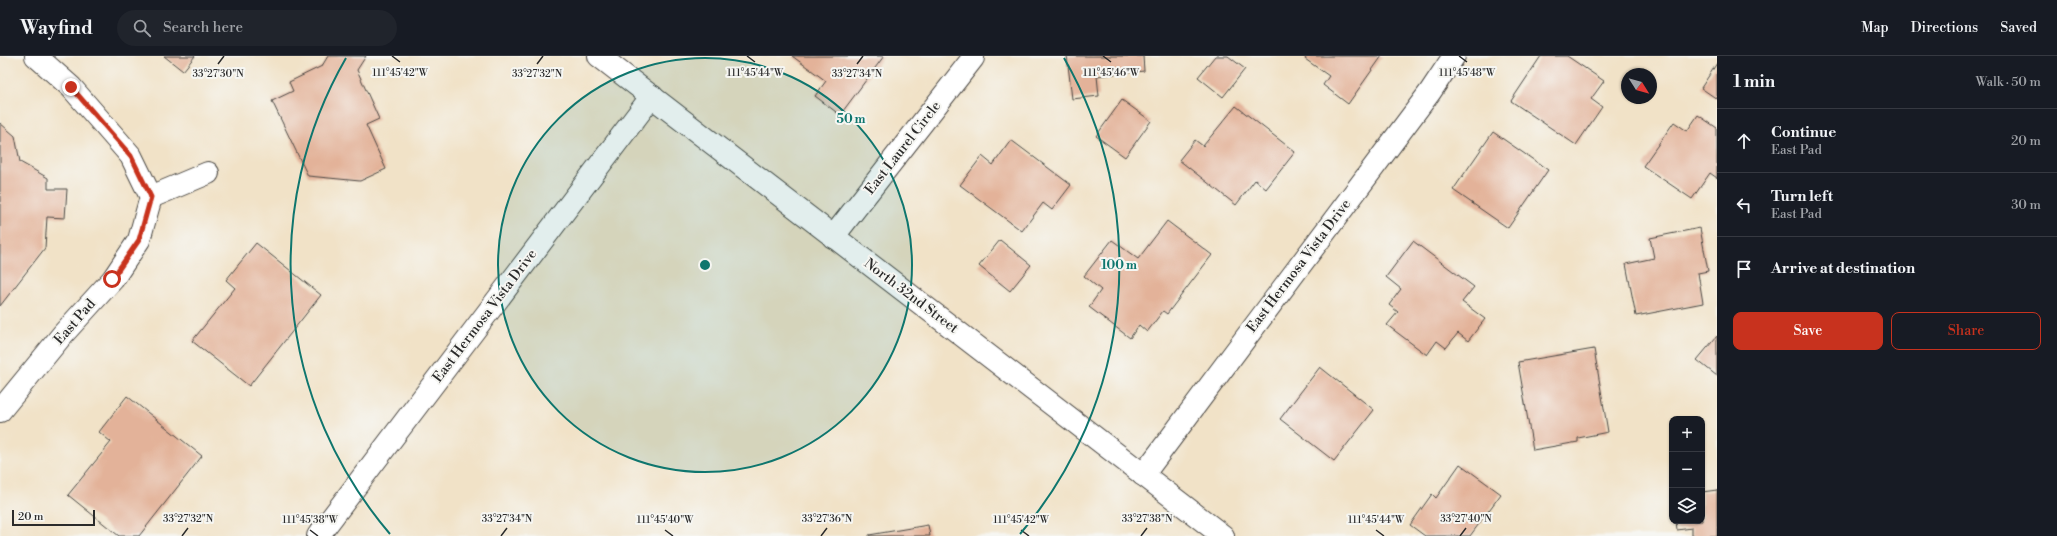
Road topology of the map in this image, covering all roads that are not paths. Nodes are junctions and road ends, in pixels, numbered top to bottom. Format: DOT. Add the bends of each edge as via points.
graph roads {
  1 [pos="36,56"];
  2 [pos="600,56"];
  3 [pos="1454,56"];
  4 [pos="973,58"];
  5 [pos="652,96"];
  6 [pos="208,173"];
  7 [pos="151,197"];
  8 [pos="833,237"];
  9 [pos="0,411"];
  10 [pos="1143,475"];
  11 [pos="318,536"];
  12 [pos="1223,536"];
  1 -- 7 [label="street" via="71,87 131,156"];
  2 -- 5 [label="street, North 32nd Street"];
  3 -- 10 [label="street, East Hermosa Vista Drive" via="1430,92"];
  4 -- 8 [label="street, East Laurel Circle"];
  5 -- 8 [label="street, North 32nd Street"];
  5 -- 11 [label="street, East Hermosa Vista Drive"];
  6 -- 7 [label="street"];
  7 -- 9 [label="street, East Pad" via="139,240 112,279"];
  8 -- 10 [label="street, North 32nd Street"];
  10 -- 12 [label="street, North 32nd Street"];
}
